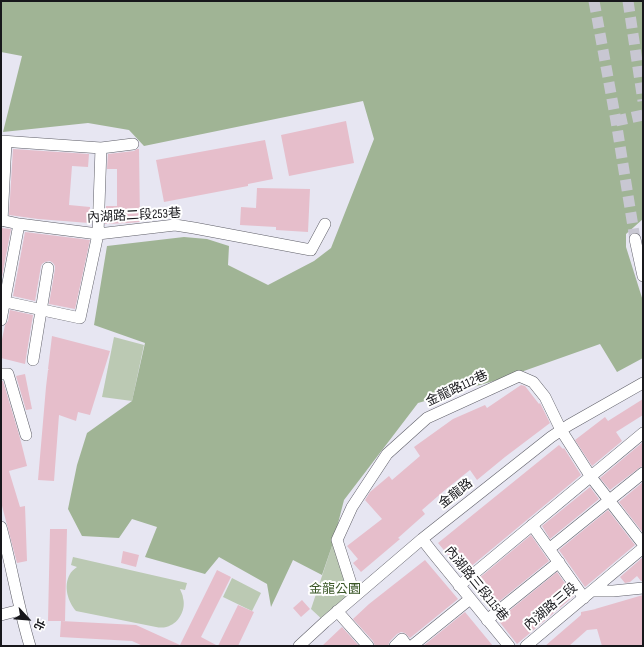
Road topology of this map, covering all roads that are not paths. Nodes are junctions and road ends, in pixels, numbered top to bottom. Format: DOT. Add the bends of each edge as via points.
graph roads {
  1 [pos="4,142"];
  2 [pos="133,144"];
  3 [pos="101,148"];
  4 [pos="2,220"];
  5 [pos="19,224"];
  6 [pos="325,224"];
  7 [pos="98,234"];
  8 [pos="638,245"];
  9 [pos="48,268"];
  10 [pos="642,272"];
  11 [pos="3,302"];
  12 [pos="41,310"];
  13 [pos="1,320"];
  14 [pos="33,360"];
  15 [pos="1,374"];
  16 [pos="643,383"];
  17 [pos="561,430"];
  18 [pos="643,433"];
  19 [pos="26,435"];
  20 [pos="643,473"];
  21 [pos="591,477"];
  22 [pos="610,500"];
  23 [pos="532,525"];
  24 [pos="1,527"];
  25 [pos="422,539"];
  26 [pos="643,544"];
  27 [pos="643,548"];
  28 [pos="4,549"];
  29 [pos="549,549"];
  30 [pos="558,562"];
  31 [pos="459,586"];
  32 [pos="643,588"];
  33 [pos="588,594"];
  34 [pos="355,596"];
  35 [pos="470,599"];
  36 [pos="20,610"];
  37 [pos="337,611"];
  38 [pos="1,615"];
  39 [pos="488,620"];
  40 [pos="30,646"];
  41 [pos="299,646"];
  42 [pos="368,646"];
  43 [pos="395,646"];
  44 [pos="407,646"];
  45 [pos="412,646"];
  46 [pos="508,646"];
  47 [pos="526,646"];
  1 -- 3 [label="street"];
  1 -- 4 [label="street"];
  2 -- 3 [label="street"];
  3 -- 7 [label="street"];
  4 -- 5 [label="street, 內湖路二段253巷"];
  5 -- 7 [label="street, 內湖路二段253巷"];
  5 -- 11 [label="street"];
  6 -- 7 [label="street, 內湖路二段253巷" via="311,250 176,225"];
  7 -- 12 [label="street" via="80,318"];
  8 -- 10 [label="street"];
  9 -- 12 [label="street"];
  11 -- 12 [label="street"];
  11 -- 13 [label="street"];
  12 -- 14 [label="street"];
  15 -- 19 [label="street" via="8,374"];
  16 -- 17 [label="street, 金龍路"];
  17 -- 21 [label="street, 金龍路112巷"];
  17 -- 25 [label="street, 金龍路"];
  17 -- 34 [label="street, 金龍路112巷" via="545,398 533,382 519,376 427,418 387,454 352,507 337,540"];
  18 -- 21 [label="street"];
  20 -- 22 [label="street"];
  21 -- 22 [label="street, 金龍路112巷"];
  21 -- 23 [label="street"];
  22 -- 26 [label="street, 金龍路112巷"];
  22 -- 29 [label="street"];
  23 -- 29 [label="street"];
  23 -- 31 [label="street"];
  24 -- 28 [label="street"];
  25 -- 31 [label="street, 內湖路三段115巷"];
  25 -- 34 [label="street, 金龍路"];
  27 -- 33 [label="street"];
  28 -- 36 [label="street"];
  29 -- 30 [label="street"];
  30 -- 33 [label="street"];
  30 -- 39 [label="street"];
  31 -- 35 [label="street, 內湖路三段115巷"];
  32 -- 33 [label="street, 內湖路三段"];
  33 -- 47 [label="street, 內湖路三段"];
  34 -- 37 [label="street, 金龍路"];
  35 -- 39 [label="street, 內湖路三段115巷"];
  35 -- 45 [label="street"];
  36 -- 38 [label="street"];
  36 -- 40 [label="street"];
  37 -- 41 [label="street, 金龍路"];
  37 -- 42 [label="street"];
  39 -- 46 [label="street, 內湖路三段115巷"];
  43 -- 44 [label="street" via="402,639"];
}
